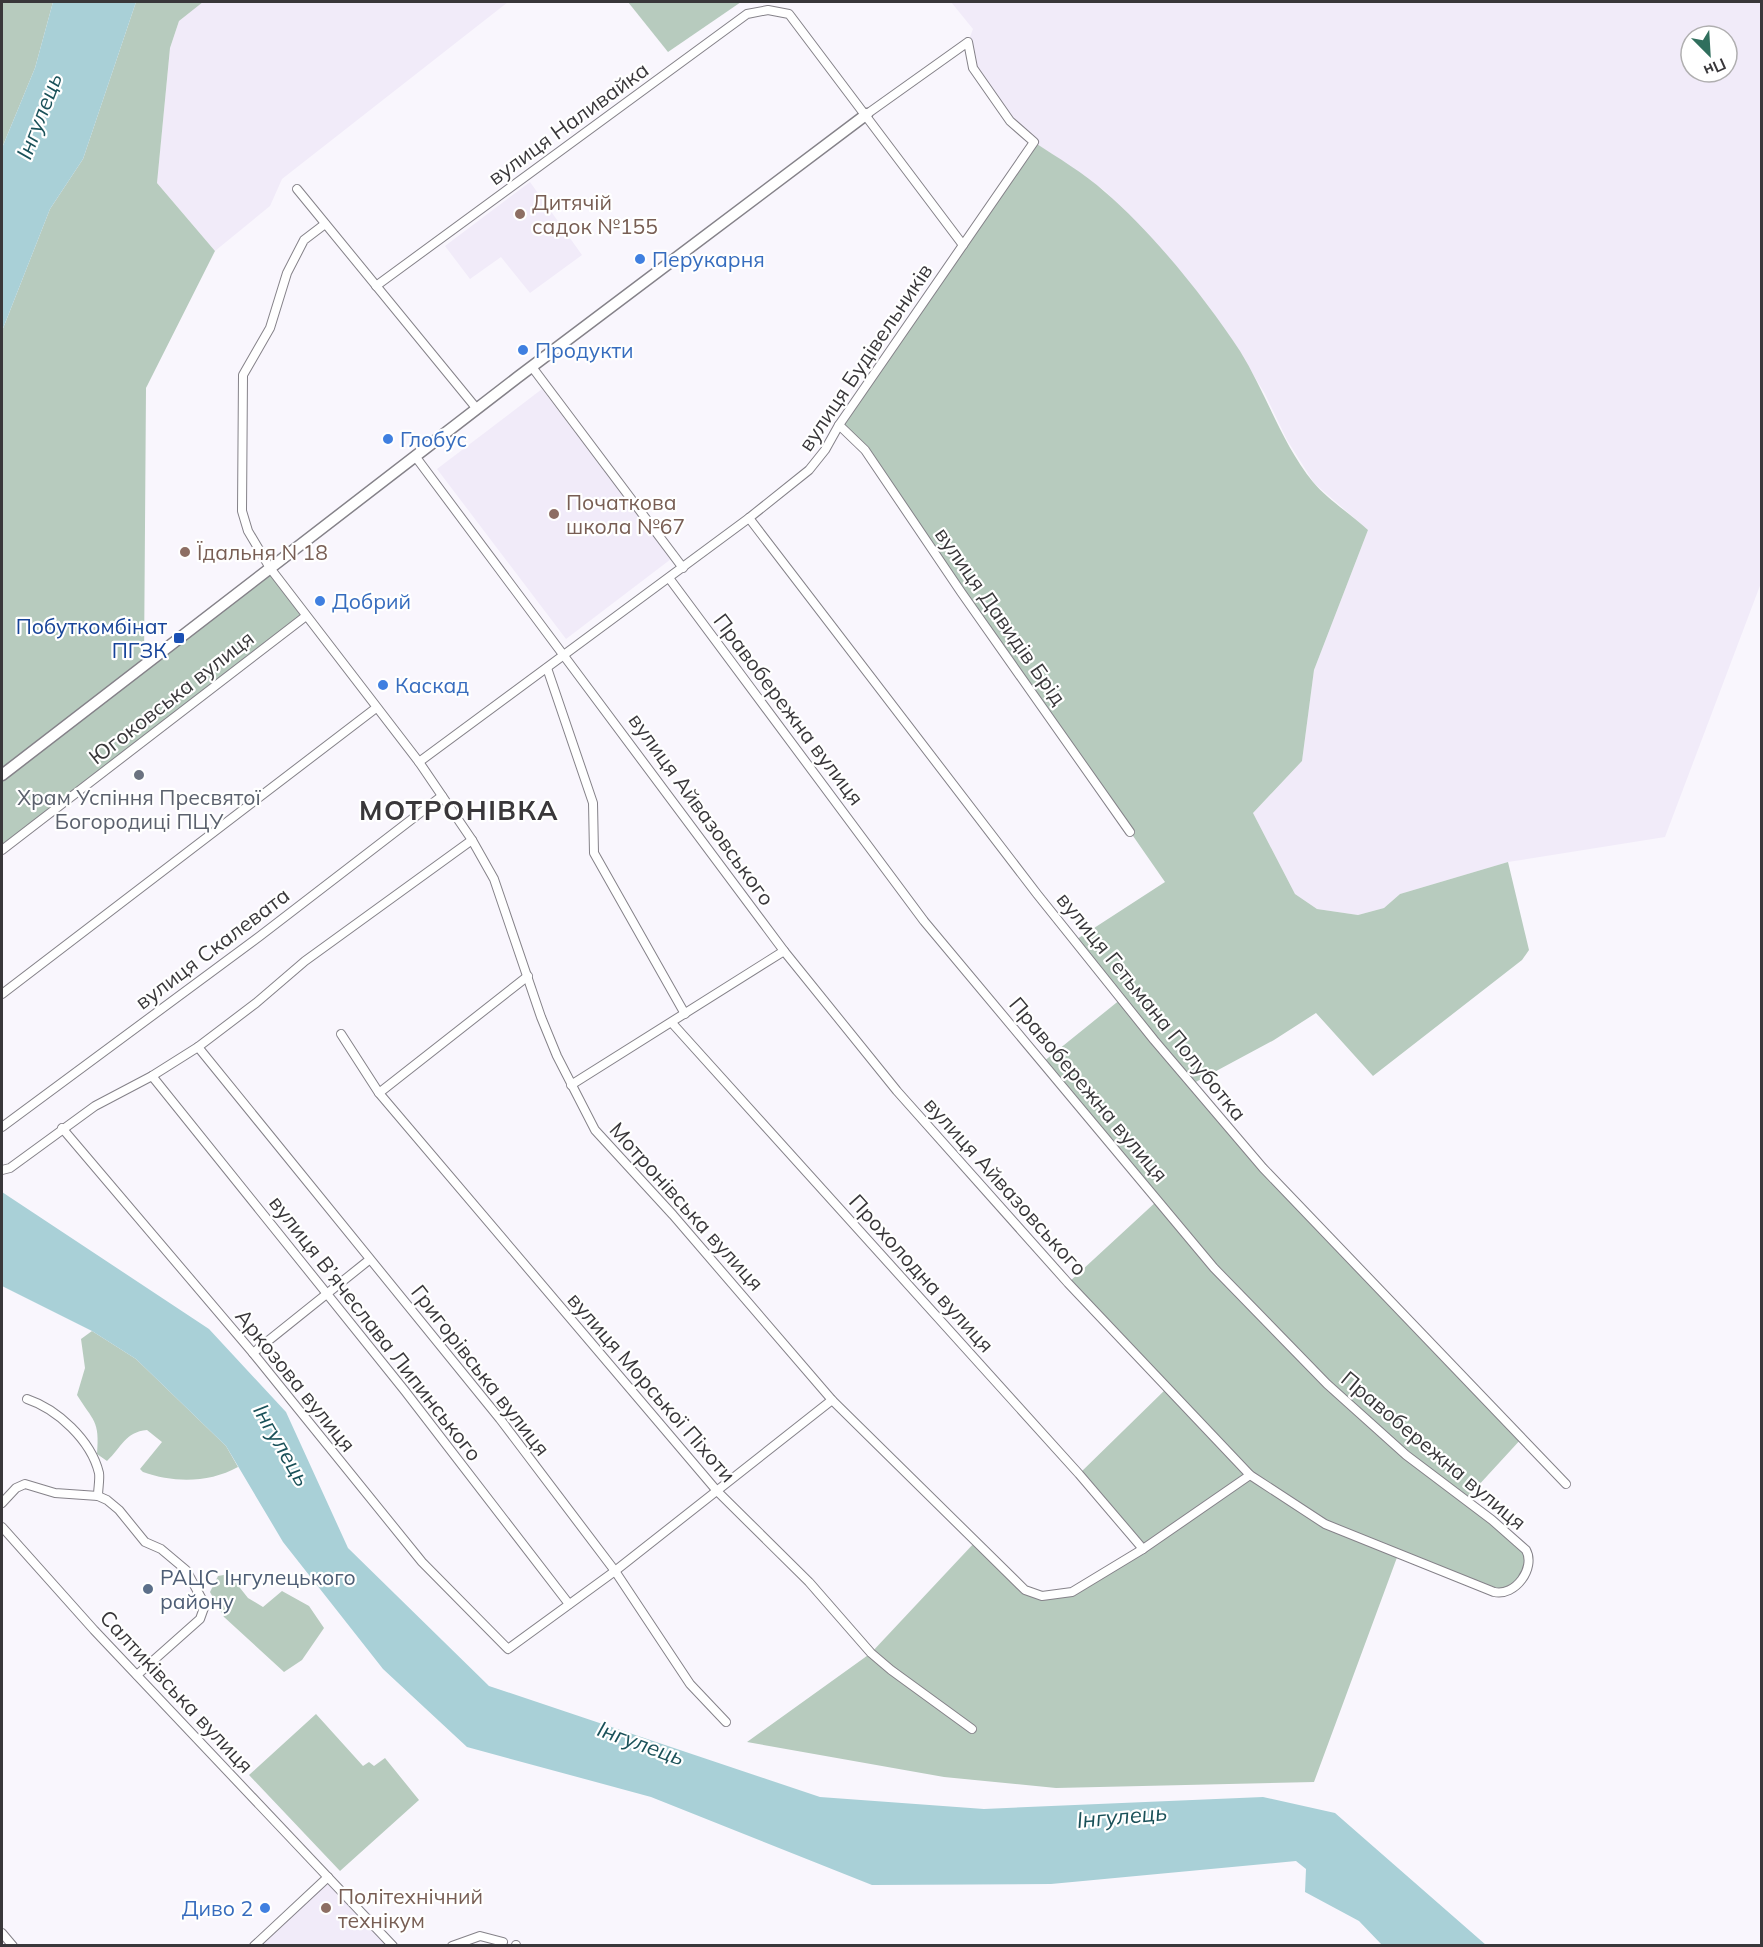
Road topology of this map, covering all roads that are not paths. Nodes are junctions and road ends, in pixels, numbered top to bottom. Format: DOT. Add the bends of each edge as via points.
graph roads {
  1 [pos="867,114"];
  2 [pos="297,189"];
  3 [pos="325,224"];
  4 [pos="963,245"];
  5 [pos="376,286"];
  6 [pos="532,367"];
  7 [pos="477,409"];
  8 [pos="839,424"];
  9 [pos="415,456"];
  10 [pos="749,519"];
  11 [pos="270,568"];
  12 [pos="683,568"];
  13 [pos="669,578"];
  14 [pos="306,616"];
  15 [pos="565,654"];
  16 [pos="547,668"];
  17 [pos="376,708"];
  18 [pos="419,762"];
  19 [pos="2,775"];
  20 [pos="442,796"];
  21 [pos="1130,832"];
  22 [pos="472,840"];
  23 [pos="2,850"];
  24 [pos="784,951"];
  25 [pos="528,976"];
  26 [pos="2,994"];
  27 [pos="685,1014"];
  28 [pos="672,1023"];
  29 [pos="341,1034"];
  30 [pos="198,1047"];
  31 [pos="152,1076"];
  32 [pos="572,1085"];
  33 [pos="379,1094"];
  34 [pos="2,1127"];
  35 [pos="62,1128"];
  36 [pos="2,1170"];
  37 [pos="369,1260"];
  38 [pos="326,1296"];
  39 [pos="253,1353"];
  40 [pos="27,1399"];
  41 [pos="832,1400"];
  42 [pos="1250,1475"];
  43 [pos="1566,1484"];
  44 [pos="717,1491"];
  45 [pos="98,1496"];
  46 [pos="2,1503"];
  47 [pos="2,1527"];
  48 [pos="1143,1549"];
  49 [pos="615,1571"];
  50 [pos="1524,1572"];
  51 [pos="569,1604"];
  52 [pos="137,1675"];
  53 [pos="726,1722"];
  54 [pos="972,1729"];
  55 [pos="328,1877"];
  56 [pos="2,1933"];
  57 [pos="503,1942"];
  58 [pos="13,1946"];
  59 [pos="254,1946"];
  60 [pos="393,1946"];
  61 [pos="452,1946"];
  1 -- 4 [label="street"];
  1 -- 4 [label="street, вулиця Будівельників" via="968,42 973,68 1010,120 1034,142"];
  1 -- 5 [label="street, вулиця Наливайка" via="789,14 768,10 747,14"];
  1 -- 6 [label="street"];
  2 -- 3 [label="street"];
  3 -- 5 [label="street"];
  3 -- 11 [label="street" via="304,240 287,273 270,328 243,375 242,512 248,531"];
  4 -- 8 [label="street, вулиця Будівельників"];
  5 -- 7 [label="street"];
  6 -- 7 [label="street"];
  6 -- 12 [label="street"];
  7 -- 9 [label="street"];
  8 -- 10 [label="street, вулиця Будівельників" via="809,470"];
  8 -- 21 [label="street, вулиця Давидів Брід" via="865,450"];
  9 -- 11 [label="street"];
  9 -- 15 [label="street, вулиця Айвазовського"];
  10 -- 12 [label="street, вулиця Будівельників"];
  10 -- 43 [label="street, вулиця Гетьмана Полуботка" via="1037,894 1191,1084 1263,1168"];
  11 -- 14 [label="street, Мотронівська вулиця"];
  11 -- 19 [label="street"];
  12 -- 13 [label="street, вулиця Будівельників"];
  13 -- 15 [label="street, вулиця Будівельників"];
  13 -- 50 [label="street, Правобережна вулиця" via="924,921 1214,1268 1327,1384 1406,1455 1526,1550 1529,1561"];
  14 -- 17 [label="street, Мотронівська вулиця"];
  14 -- 23 [label="street, Югоковська вулиця"];
  15 -- 16 [label="street, вулиця Будівельників"];
  15 -- 24 [label="street, вулиця Айвазовського"];
  16 -- 18 [label="street, вулиця Будівельників"];
  16 -- 27 [label="street" via="592,804 594,853"];
  17 -- 18 [label="street, Мотронівська вулиця"];
  17 -- 26 [label="street"];
  18 -- 20 [label="street, Мотронівська вулиця"];
  20 -- 22 [label="street, Мотронівська вулиця"];
  20 -- 34 [label="street, вулиця Скалевата"];
  22 -- 25 [label="street, Мотронівська вулиця" via="494,879"];
  22 -- 30 [label="street" via="305,961"];
  24 -- 27 [label="street"];
  24 -- 42 [label="street, вулиця Айвазовського" via="905,1100 1068,1283"];
  25 -- 32 [label="street, Мотронівська вулиця" via="541,1017"];
  25 -- 33 [label="street"];
  27 -- 28 [label="street"];
  28 -- 32 [label="street"];
  28 -- 48 [label="street, Прохолодна вулиця"];
  29 -- 33 [label="street, вулиця Морської Піхоти"];
  30 -- 31 [label="street"];
  30 -- 37 [label="street, Григорівська вулиця"];
  31 -- 35 [label="street"];
  31 -- 38 [label="street, вулиця В’ячеслава Липинського"];
  32 -- 41 [label="street, Мотронівська вулиця" via="603,1141 673,1215"];
  33 -- 44 [label="street, вулиця Морської Піхоти"];
  35 -- 36 [label="street"];
  35 -- 39 [label="street, Аркозова вулиця"];
  37 -- 38 [label="street"];
  37 -- 49 [label="street, Григорівська вулиця" via="500,1419"];
  38 -- 39 [label="street"];
  38 -- 51 [label="street, вулиця В’ячеслава Липинського" via="405,1391"];
  39 -- 51 [label="street, Аркозова вулиця" via="422,1562 508,1649"];
  40 -- 45 [label="street" via="60,1415 85,1445 99,1473"];
  41 -- 44 [label="street"];
  41 -- 48 [label="street, Мотронівська вулиця" via="1025,1590 1042,1596 1072,1592"];
  42 -- 48 [label="street, Мотронівська вулиця"];
  42 -- 50 [label="street, вулиця Айвазовського" via="1325,1524 1494,1592 1510,1592"];
  44 -- 49 [label="street"];
  44 -- 54 [label="street, вулиця Морської Піхоти" via="809,1582 871,1653"];
  45 -- 46 [label="street" via="54,1493 25,1484"];
  45 -- 52 [label="street" via="120,1510 145,1542 186,1570 205,1605 200,1619"];
  47 -- 52 [label="street, Салтиківська вулиця"];
  49 -- 51 [label="street"];
  49 -- 53 [label="street, Григорівська вулиця" via="690,1684"];
  52 -- 55 [label="street, Салтиківська вулиця"];
  55 -- 59 [label="street"];
  55 -- 60 [label="street, Салтиківська вулиця"];
  56 -- 58 [label="street"];
  57 -- 61 [label="street" via="480,1936"];
}
